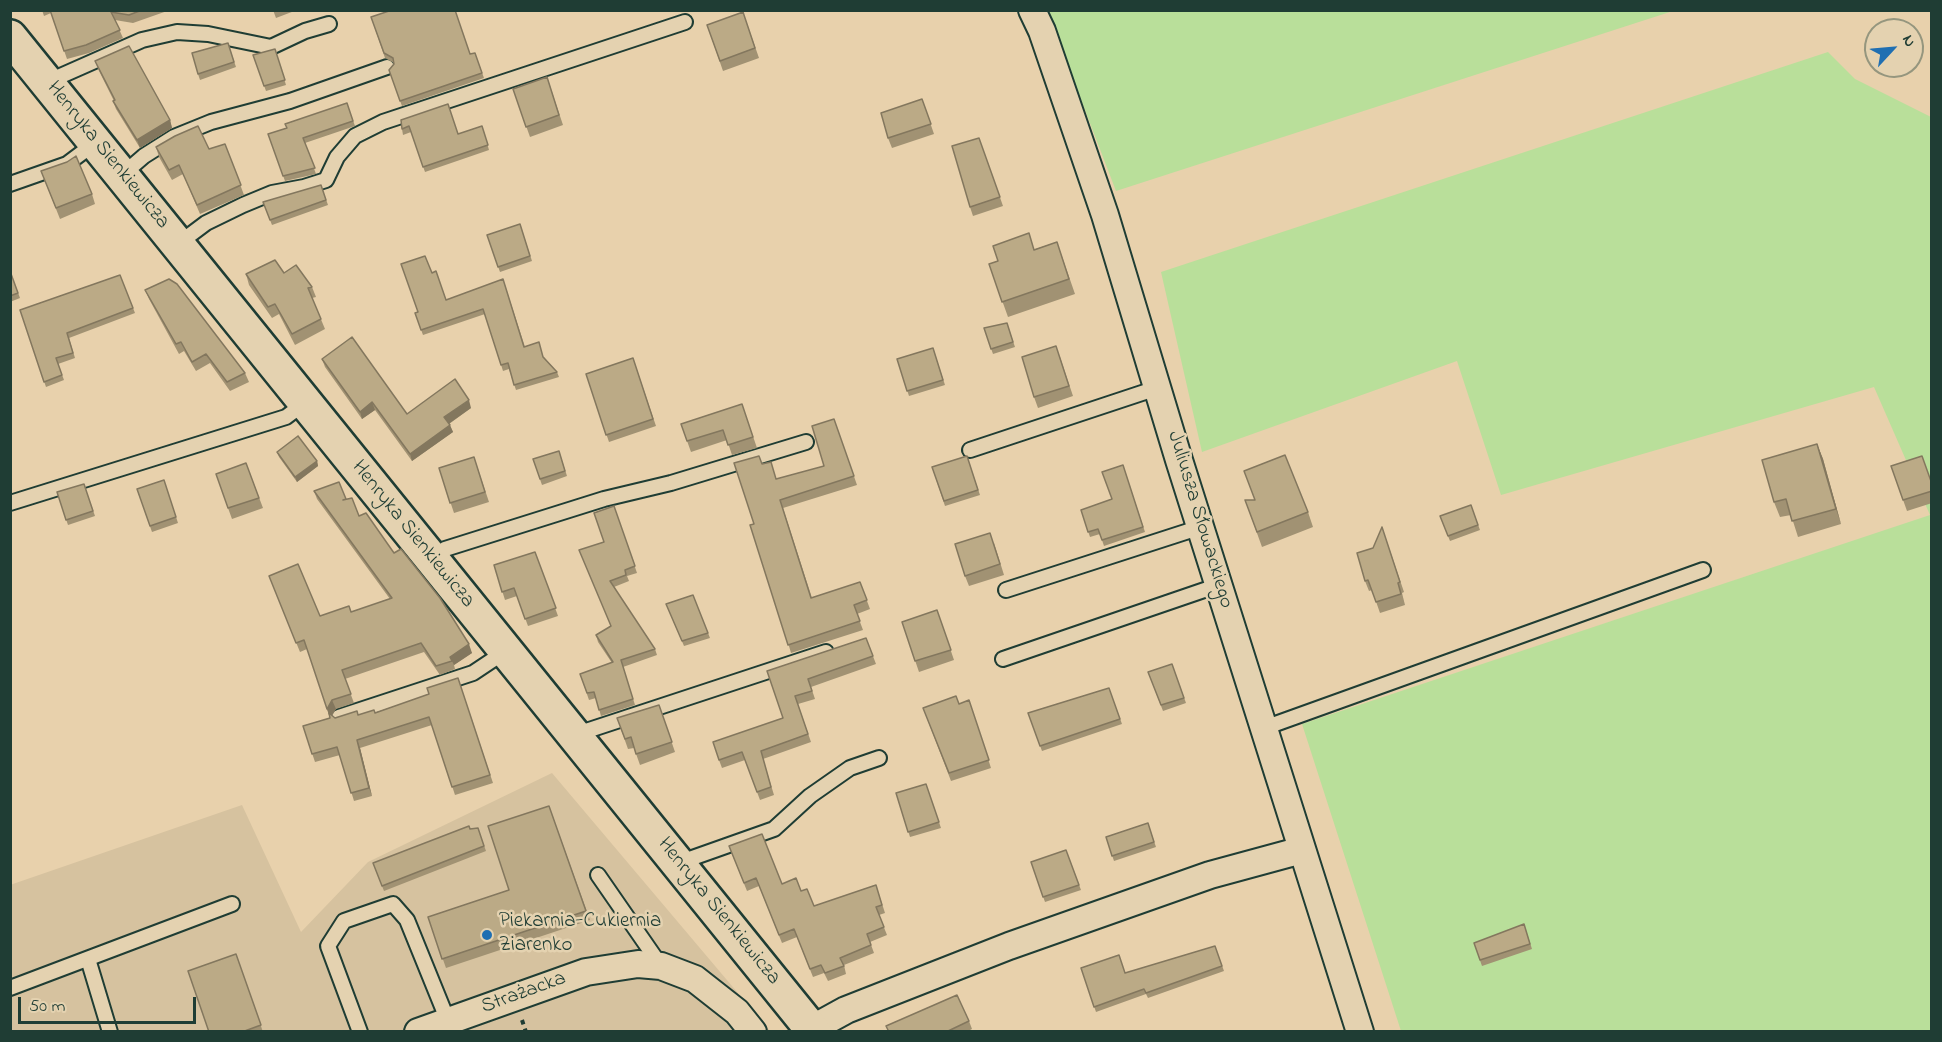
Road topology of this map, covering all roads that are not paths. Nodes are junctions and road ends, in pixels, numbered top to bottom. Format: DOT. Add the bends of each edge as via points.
graph roads {
  1 [pos="1032,10"];
  2 [pos="685,22"];
  3 [pos="330,24"];
  4 [pos="10,37"];
  5 [pos="387,67"];
  6 [pos="47,82"];
  7 [pos="95,142"];
  8 [pos="122,175"];
  9 [pos="10,184"];
  10 [pos="178,244"];
  11 [pos="1158,388"];
  12 [pos="306,402"];
  13 [pos="806,442"];
  14 [pos="970,450"];
  15 [pos="10,503"];
  16 [pos="1201,527"];
  17 [pos="431,560"];
  18 [pos="1703,570"];
  19 [pos="1219,585"];
  20 [pos="1006,590"];
  21 [pos="840,647"];
  22 [pos="506,651"];
  23 [pos="1003,660"];
  24 [pos="339,717"];
  25 [pos="1264,728"];
  26 [pos="574,735"];
  27 [pos="879,758"];
  28 [pos="1302,850"];
  29 [pos="678,863"];
  30 [pos="598,875"];
  31 [pos="232,904"];
  32 [pos="88,959"];
  33 [pos="661,966"];
  34 [pos="10,988"];
  35 [pos="448,1021"];
  36 [pos="810,1031"];
  37 [pos="110,1032"];
  38 [pos="360,1032"];
  39 [pos="418,1032"];
  40 [pos="753,1032"];
  41 [pos="1360,1032"];
  1 -- 11 [label="street, Juliusza Słowackiego" via="1105,214"];
  2 -- 10 [label="lane" via="383,122 355,136 337,157 326,180 272,193 243,205 206,222"];
  3 -- 6 [label="lane" via="271,47 177,32 142,40"];
  4 -- 6 [label="street, Henryka Sienkiewicza"];
  5 -- 8 [label="lane" via="174,136"];
  6 -- 7 [label="street, Henryka Sienkiewicza"];
  7 -- 8 [label="street, Henryka Sienkiewicza"];
  7 -- 9 [label="lane" via="67,164"];
  8 -- 10 [label="street, Henryka Sienkiewicza"];
  10 -- 12 [label="street, Henryka Sienkiewicza"];
  11 -- 14 [label="lane"];
  11 -- 16 [label="street, Juliusza Słowackiego"];
  12 -- 15 [label="lane" via="286,417"];
  12 -- 17 [label="street, Henryka Sienkiewicza"];
  13 -- 17 [label="lane" via="445,549"];
  16 -- 19 [label="street, Juliusza Słowackiego"];
  16 -- 20 [label="lane"];
  17 -- 22 [label="street, Henryka Sienkiewicza"];
  18 -- 25 [label="lane"];
  19 -- 23 [label="lane"];
  19 -- 25 [label="street, Juliusza Słowackiego"];
  21 -- 26 [label="lane"];
  22 -- 24 [label="lane" via="473,673"];
  22 -- 26 [label="street, Henryka Sienkiewicza"];
  25 -- 28 [label="street, Juliusza Słowackiego"];
  26 -- 29 [label="street, Henryka Sienkiewicza"];
  27 -- 29 [label="lane" via="850,768 810,796 774,829"];
  28 -- 36 [label="street" via="1210,875 1009,946 846,1010"];
  28 -- 41 [label="street, Juliusza Słowackiego"];
  29 -- 36 [label="street, Henryka Sienkiewicza"];
  30 -- 33 [label="lane"];
  31 -- 32 [label="lane"];
  32 -- 34 [label="lane"];
  32 -- 37 [label="lane"];
  33 -- 35 [label="street, Strażacka" via="638,964 586,972"];
  33 -- 40 [label="street, Strażacka" via="696,979 716,993"];
  35 -- 38 [label="lane" via="407,920 393,904 344,921 328,946"];
  35 -- 39 [label="street, Strażacka"];
}
